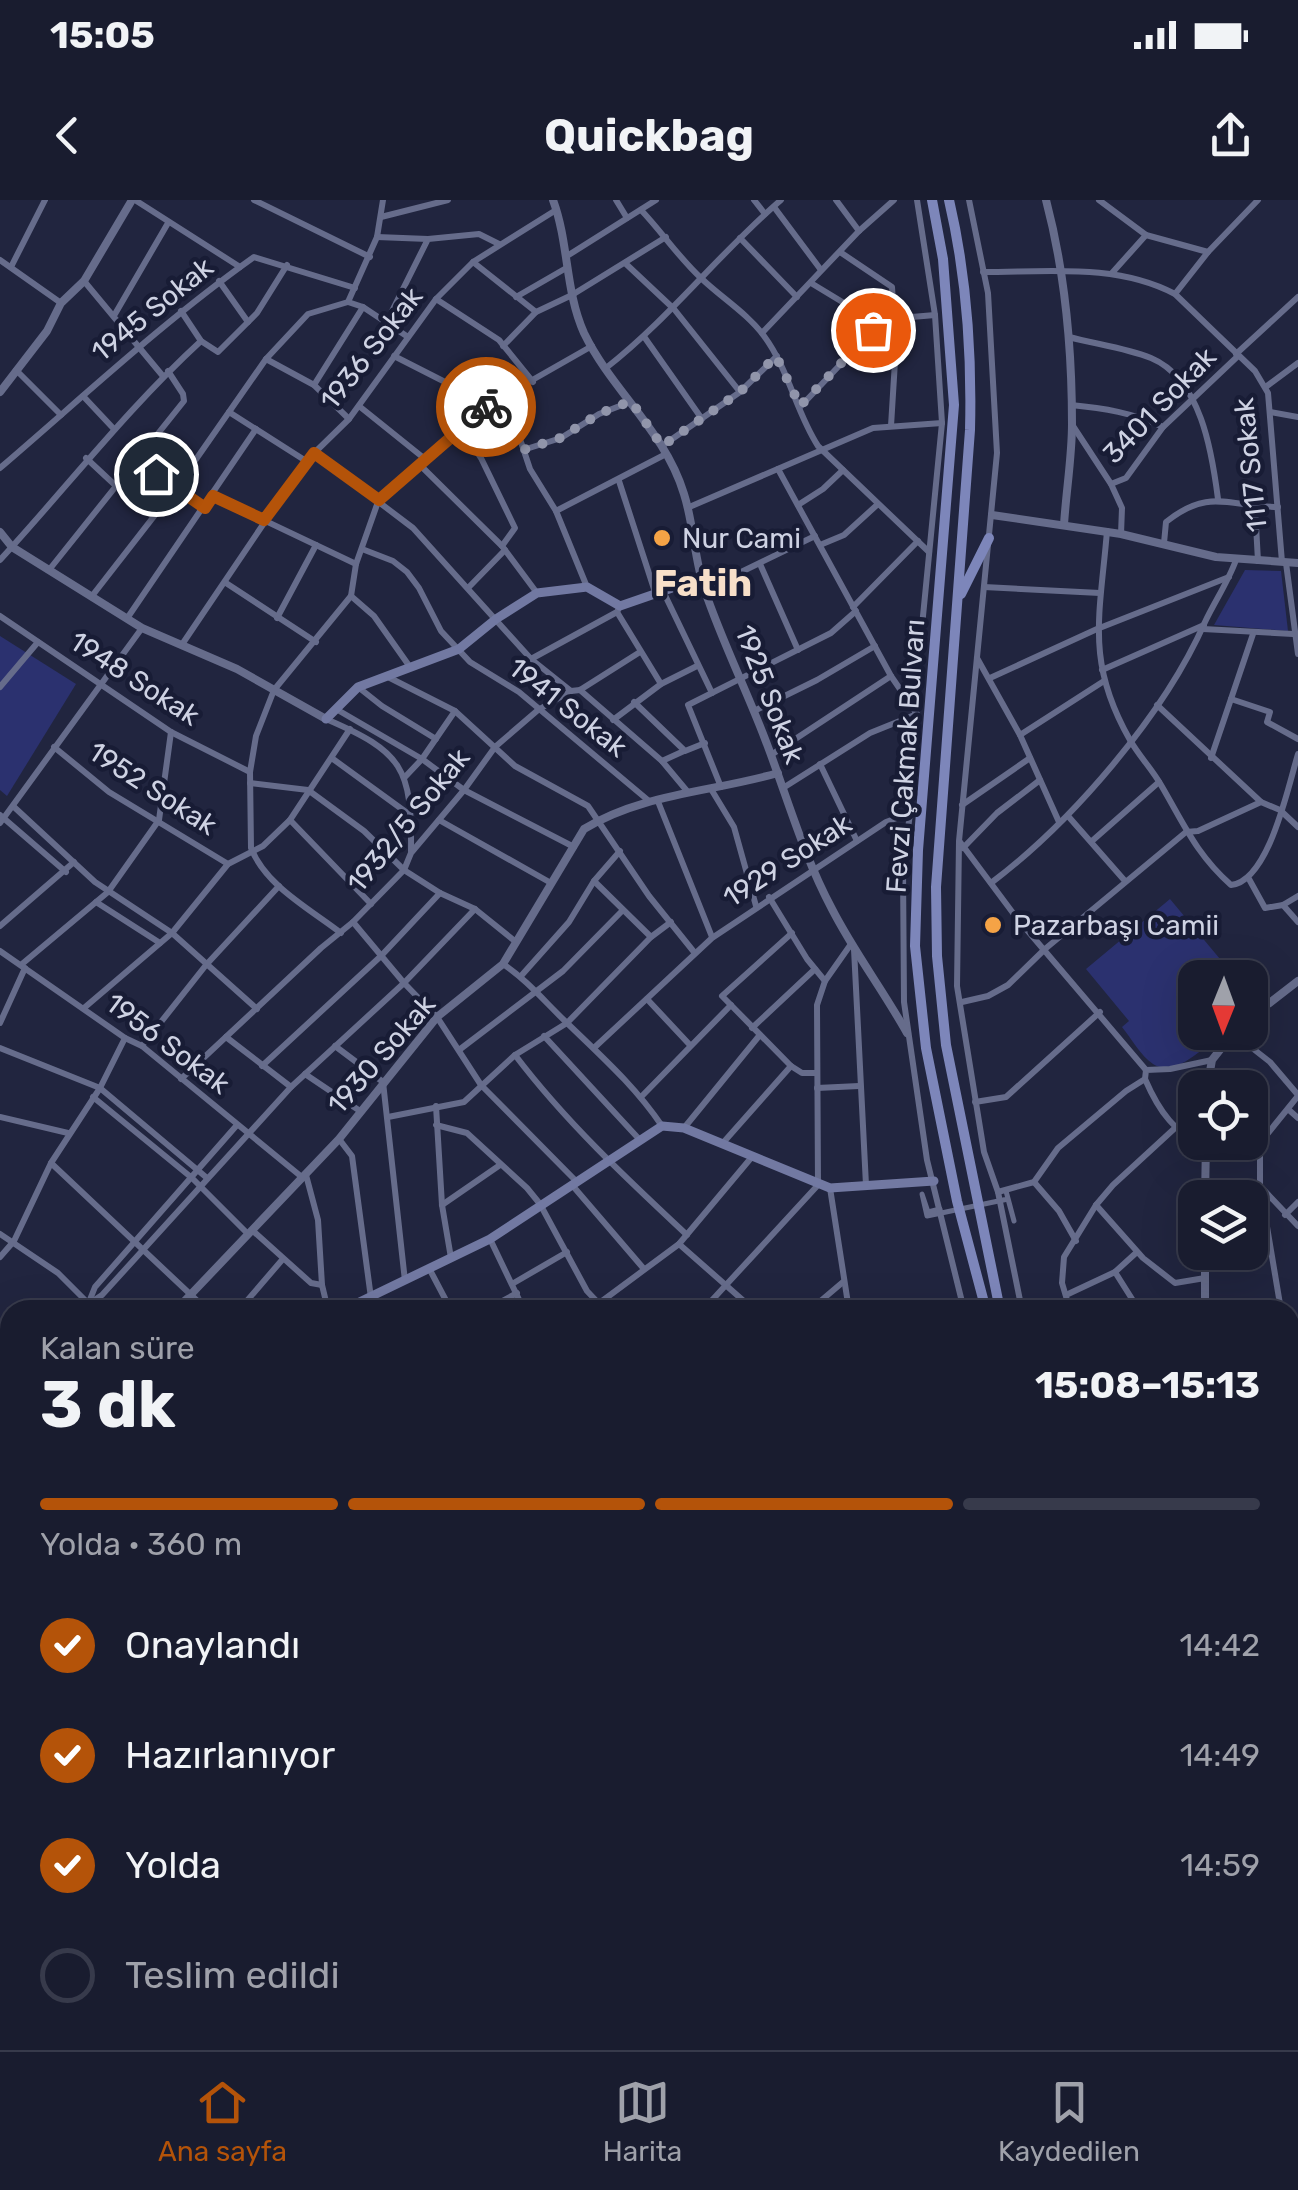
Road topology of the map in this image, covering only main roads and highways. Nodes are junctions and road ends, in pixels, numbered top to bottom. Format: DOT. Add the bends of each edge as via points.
graph roads {
  1 [pos="932,200"];
  2 [pos="949,200"];
  3 [pos="989,538"];
  4 [pos="701,578"];
  5 [pos="958,599"];
  6 [pos="326,718"];
  7 [pos="934,1181"];
  8 [pos="367,1300"];
  9 [pos="983,1300"];
  10 [pos="1001,1300"];
  1 -- 9 [label="main road, Fevzi Çakmak Bulvarı" via="944,259 954,405 915,946 926,1048"];
  2 -- 5 [label="main road, Fevzi Çakmak Bulvarı" via="972,361"];
  3 -- 5 [label="main road"];
  4 -- 6 [label="main road" via="618,609 587,586 537,593 459,649 358,688"];
  5 -- 10 [label="main road, Fevzi Çakmak Bulvarı" via="936,887 937,956 946,1045"];
  7 -- 8 [label="main road" via="830,1188 684,1128 662,1126 490,1239"];
}
